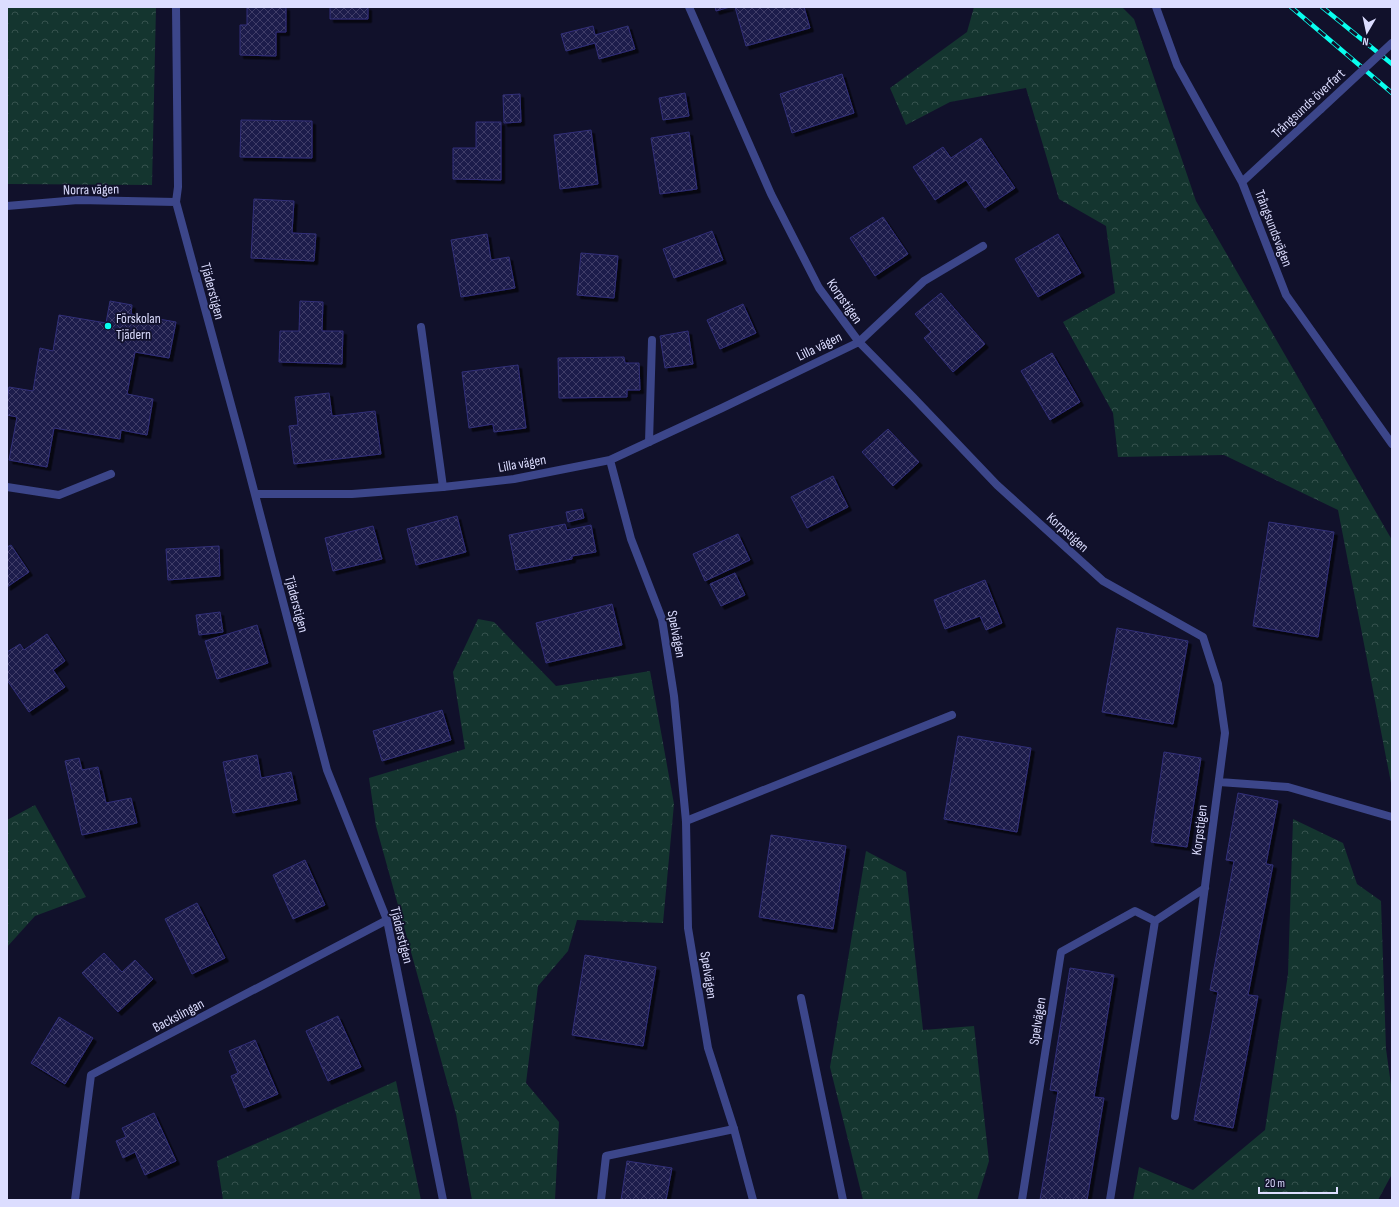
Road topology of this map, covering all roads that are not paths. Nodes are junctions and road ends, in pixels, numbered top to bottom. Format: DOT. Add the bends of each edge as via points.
graph roads {
  1 [pos="176,7"];
  2 [pos="689,7"];
  3 [pos="1156,7"];
  4 [pos="1392,43"];
  5 [pos="1242,182"];
  6 [pos="176,202"];
  7 [pos="7,206"];
  8 [pos="983,246"];
  9 [pos="421,327"];
  10 [pos="652,340"];
  11 [pos="859,342"];
  12 [pos="649,442"];
  13 [pos="1392,444"];
  14 [pos="610,460"];
  15 [pos="111,474"];
  16 [pos="7,487"];
  17 [pos="443,487"];
  18 [pos="255,494"];
  19 [pos="952,715"];
  20 [pos="1219,782"];
  21 [pos="1392,818"];
  22 [pos="686,821"];
  23 [pos="1205,888"];
  24 [pos="387,920"];
  25 [pos="1155,920"];
  26 [pos="801,998"];
  27 [pos="1175,1116"];
  28 [pos="734,1130"];
  29 [pos="74,1200"];
  30 [pos="443,1200"];
  31 [pos="601,1200"];
  32 [pos="753,1200"];
  33 [pos="843,1200"];
  34 [pos="1022,1200"];
  35 [pos="1110,1200"];
  1 -- 6 [label="street, Tjäderstigen"];
  2 -- 11 [label="street, Korpstigen" via="771,194 819,288"];
  3 -- 5 [label="street, Trångsundsvägen" via="1177,65"];
  4 -- 5 [label="street, Trångsunds överfart, bridge"];
  5 -- 13 [label="street, Trångsundsvägen" via="1286,295"];
  6 -- 7 [label="street, Norra vägen" via="78,200"];
  6 -- 18 [label="street, Tjäderstigen"];
  8 -- 11 [label="street, Lilla vägen" via="924,281"];
  9 -- 17 [label="street"];
  10 -- 12 [label="street"];
  11 -- 12 [label="street, Lilla vägen"];
  11 -- 20 [label="street, Korpstigen" via="997,485 1103,582 1203,637 1218,684 1225,733"];
  12 -- 14 [label="street, Lilla vägen"];
  14 -- 17 [label="street, Lilla vägen" via="514,479"];
  14 -- 22 [label="street, Spelvägen" via="631,538 662,619 674,696"];
  15 -- 16 [label="street" via="59,495"];
  17 -- 18 [label="street, Lilla vägen" via="352,494"];
  18 -- 24 [label="street, Tjäderstigen" via="327,770"];
  19 -- 22 [label="street"];
  20 -- 21 [label="street" via="1288,787"];
  20 -- 23 [label="street, Korpstigen"];
  22 -- 28 [label="street, Spelvägen" via="688,928 708,1048"];
  23 -- 25 [label="street"];
  23 -- 27 [label="street, Korpstigen"];
  24 -- 29 [label="street, Backslingan" via="91,1075"];
  24 -- 30 [label="street, Tjäderstigen"];
  25 -- 34 [label="street, Spelvägen" via="1135,911 1061,952"];
  25 -- 35 [label="street"];
  26 -- 33 [label="street"];
  28 -- 31 [label="street" via="606,1156"];
  28 -- 32 [label="street, Spelvägen"];
}
